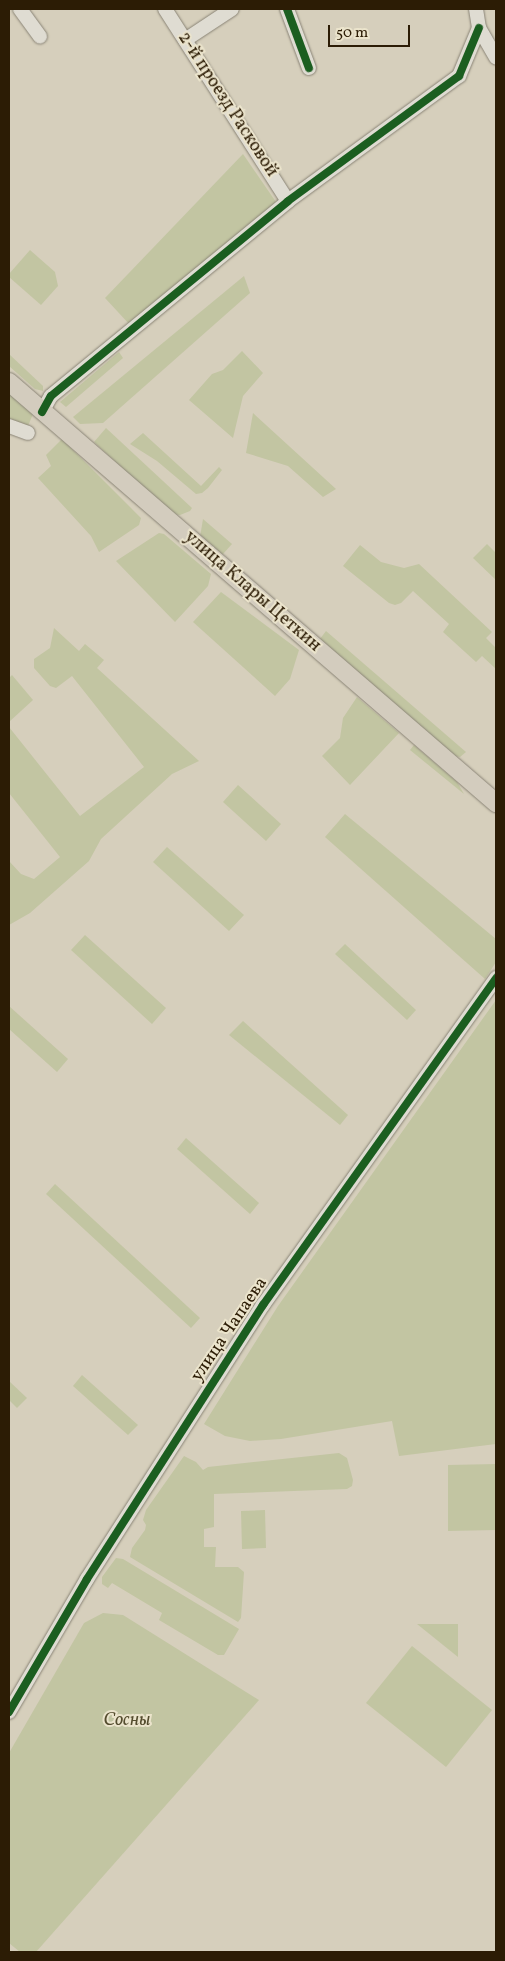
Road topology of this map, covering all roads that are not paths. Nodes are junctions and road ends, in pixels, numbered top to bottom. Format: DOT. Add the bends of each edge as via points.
graph roads {
  1 [pos="20,9"];
  2 [pos="165,9"];
  3 [pos="232,9"];
  4 [pos="287,9"];
  5 [pos="476,9"];
  6 [pos="479,28"];
  7 [pos="40,37"];
  8 [pos="185,40"];
  9 [pos="496,57"];
  10 [pos="309,68"];
  11 [pos="288,201"];
  12 [pos="9,382"];
  13 [pos="42,412"];
  14 [pos="9,426"];
  15 [pos="28,433"];
  16 [pos="496,803"];
  17 [pos="496,978"];
  18 [pos="9,1712"];
  1 -- 7 [label="street"];
  2 -- 8 [label="street, 2-й проезд Расковой"];
  3 -- 8 [label="street"];
  4 -- 10 [label="street"];
  5 -- 6 [label="street"];
  6 -- 9 [label="street"];
  6 -- 11 [label="street" via="459,76"];
  8 -- 11 [label="street, 2-й проезд Расковой"];
  11 -- 13 [label="street" via="51,396"];
  12 -- 13 [label="main road, улица Клары Цеткин"];
  13 -- 16 [label="main road, улица Клары Цеткин"];
  14 -- 15 [label="street"];
  17 -- 18 [label="street, улица Чапаева" via="263,1306 87,1579"];
}
